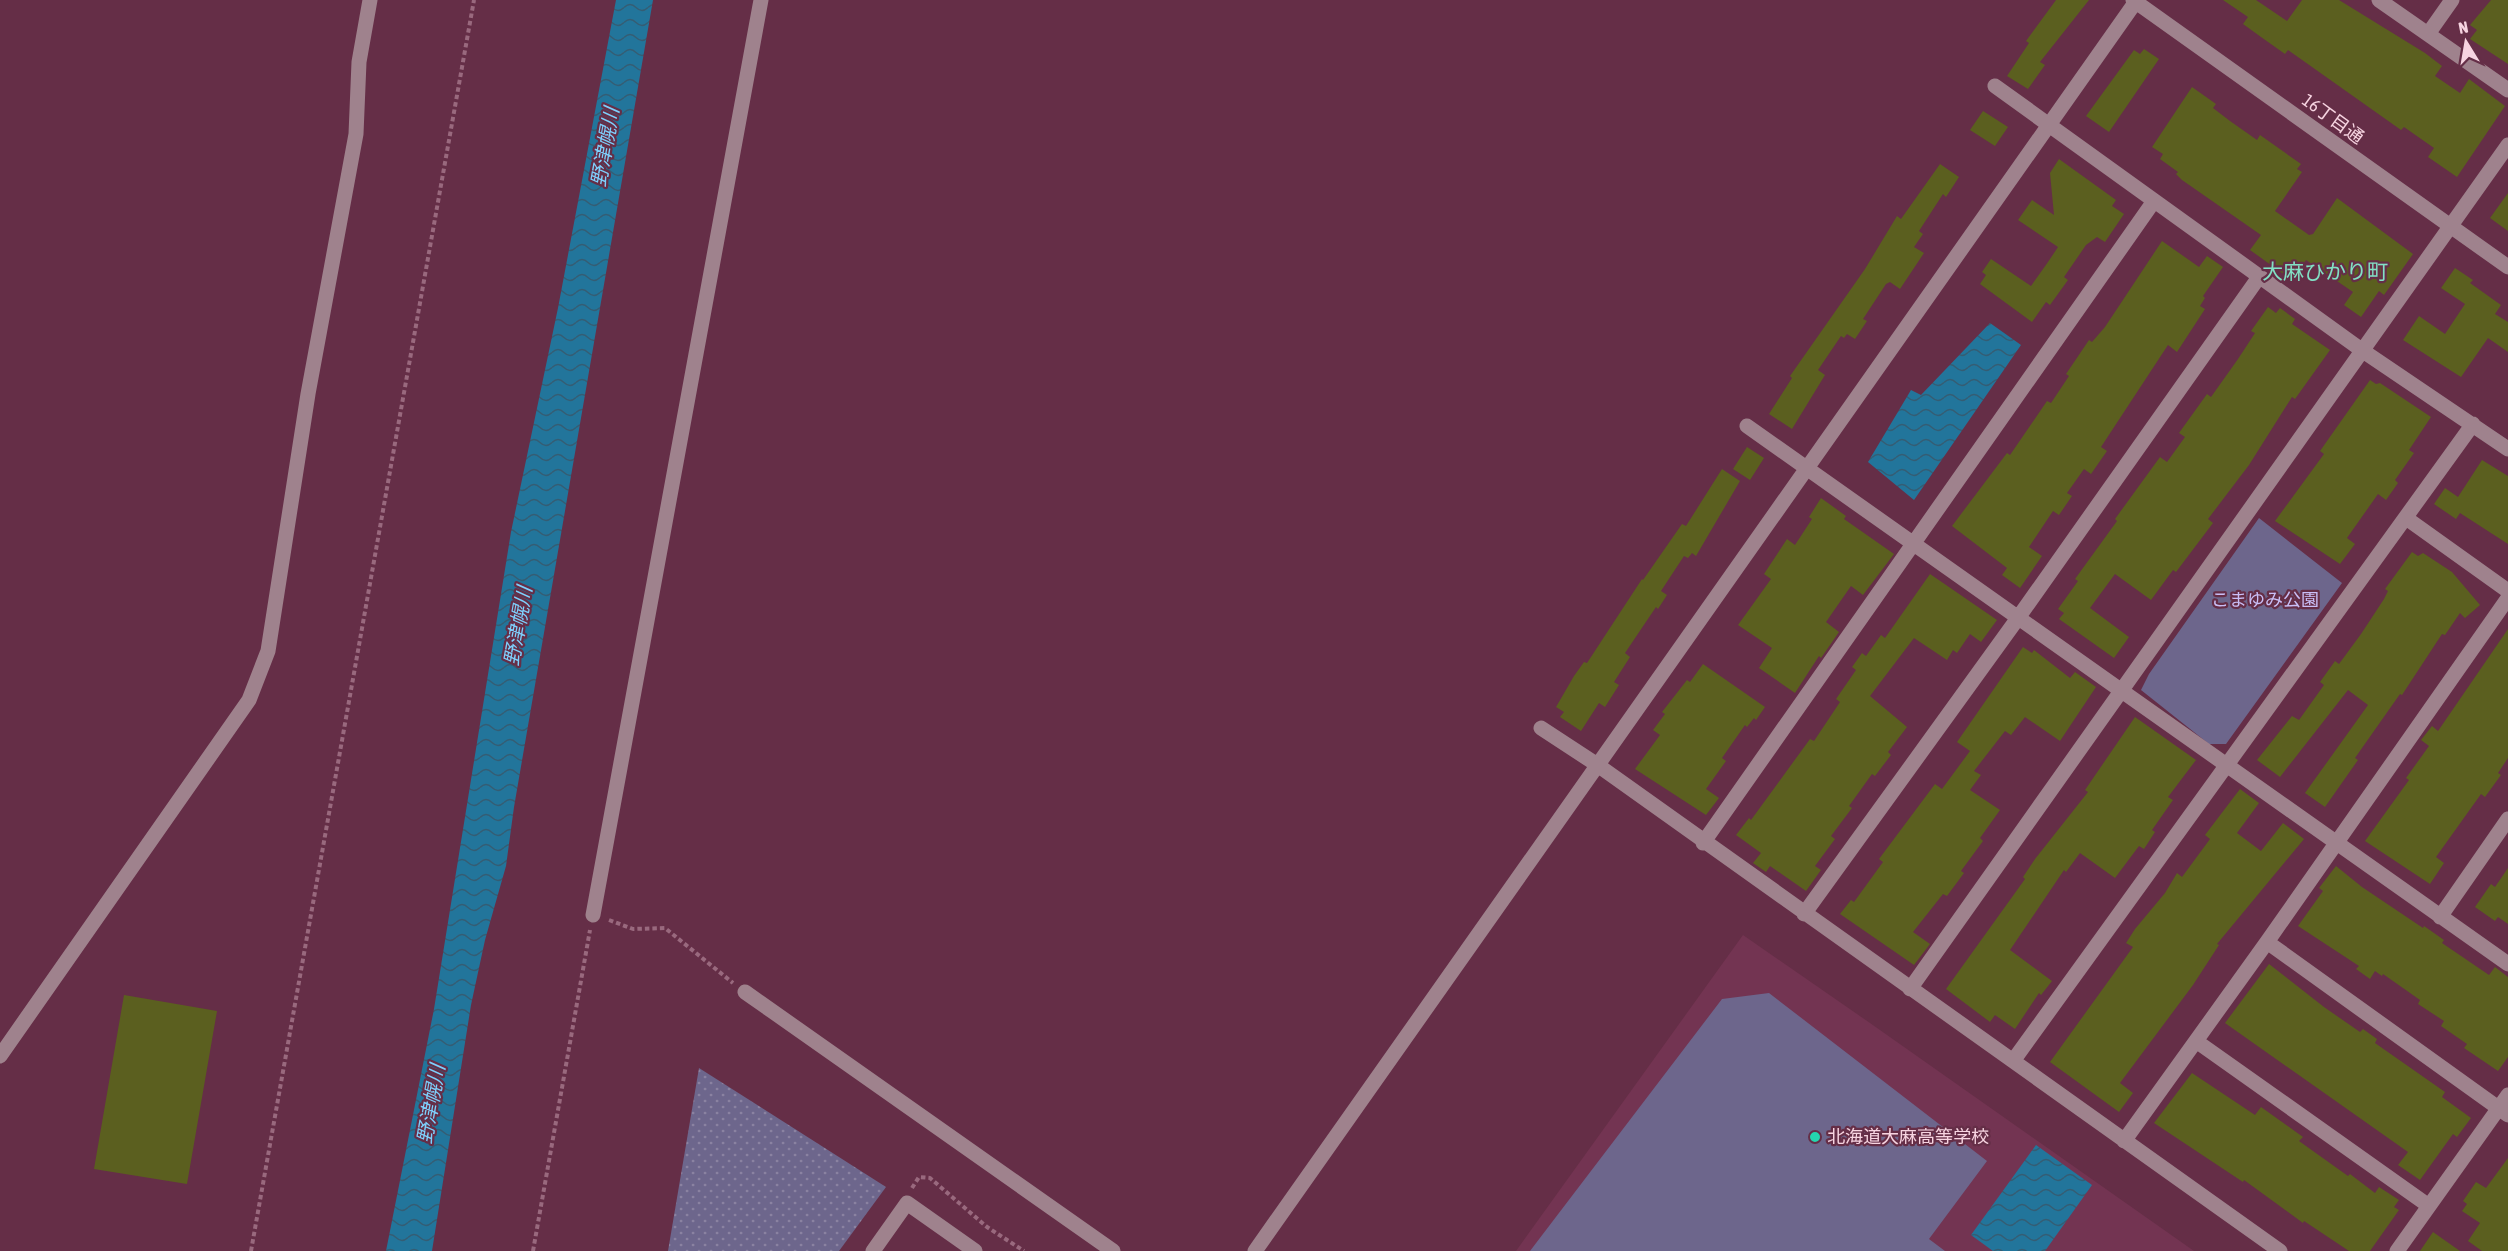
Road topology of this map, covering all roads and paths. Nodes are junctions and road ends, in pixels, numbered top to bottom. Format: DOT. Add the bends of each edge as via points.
graph roads {
  1 [pos="370,0"];
  2 [pos="474,0"];
  3 [pos="761,0"];
  4 [pos="2379,0"];
  5 [pos="2452,0"];
  6 [pos="2135,1"];
  7 [pos="2428,34"];
  8 [pos="1995,86"];
  9 [pos="2508,90"];
  10 [pos="2048,126"];
  11 [pos="2508,145"];
  12 [pos="2154,201"];
  13 [pos="2450,227"];
  14 [pos="2508,267"];
  15 [pos="2259,277"];
  16 [pos="2363,351"];
  17 [pos="2473,424"];
  18 [pos="1747,426"];
  19 [pos="2508,449"];
  20 [pos="1806,468"];
  21 [pos="2406,518"];
  22 [pos="1913,544"];
  23 [pos="2508,591"];
  24 [pos="2508,598"];
  25 [pos="2018,618"];
  26 [pos="2122,692"];
  27 [pos="1541,728"];
  28 [pos="1596,764"];
  29 [pos="2227,767"];
  30 [pos="2508,819"];
  31 [pos="1703,843"];
  32 [pos="2336,843"];
  33 [pos="1804,914"];
  34 [pos="593,915"];
  35 [pos="2440,917"];
  36 [pos="2267,942"];
  37 [pos="2508,964"];
  38 [pos="1910,989"];
  39 [pos="744,992"];
  40 [pos="2196,1041"];
  41 [pos="0,1056"];
  42 [pos="2013,1061"];
  43 [pos="2508,1095"];
  44 [pos="2503,1112"];
  45 [pos="2124,1141"];
  46 [pos="907,1203"];
  47 [pos="2429,1206"];
  48 [pos="250,1251"];
  49 [pos="533,1251"];
  50 [pos="873,1251"];
  51 [pos="975,1251"];
  52 [pos="1024,1251"];
  53 [pos="1113,1251"];
  54 [pos="1255,1251"];
  55 [pos="2280,1251"];
  56 [pos="2397,1251"];
  1 -- 41 [label="street" via="359,62 356,134 308,394 268,651 249,700"];
  2 -- 48 [label="path"];
  3 -- 34 [label="street"];
  4 -- 7 [label="street"];
  5 -- 7 [label="street"];
  6 -- 10 [label="street"];
  6 -- 13 [label="street, 16丁目通"];
  7 -- 9 [label="street"];
  8 -- 10 [label="street"];
  10 -- 12 [label="street"];
  10 -- 20 [label="street"];
  11 -- 13 [label="street"];
  12 -- 15 [label="street"];
  12 -- 22 [label="street"];
  13 -- 14 [label="street, 16丁目通"];
  13 -- 16 [label="street"];
  15 -- 16 [label="street"];
  15 -- 25 [label="street"];
  16 -- 17 [label="street"];
  16 -- 26 [label="street"];
  17 -- 19 [label="street"];
  17 -- 21 [label="street"];
  18 -- 20 [label="street"];
  20 -- 22 [label="street"];
  20 -- 28 [label="street"];
  21 -- 23 [label="street"];
  21 -- 29 [label="street"];
  22 -- 25 [label="street"];
  22 -- 31 [label="street"];
  24 -- 32 [label="street"];
  25 -- 26 [label="street"];
  25 -- 33 [label="street"];
  26 -- 29 [label="street"];
  26 -- 38 [label="street"];
  27 -- 28 [label="street"];
  28 -- 31 [label="street"];
  28 -- 54 [label="street"];
  29 -- 32 [label="street"];
  29 -- 42 [label="street"];
  30 -- 35 [label="street"];
  31 -- 33 [label="street"];
  32 -- 35 [label="street"];
  32 -- 36 [label="street"];
  33 -- 38 [label="street"];
  34 -- 39 [label="path" via="633,929 665,928"];
  34 -- 49 [label="path"];
  35 -- 37 [label="street"];
  36 -- 40 [label="street"];
  36 -- 44 [label="street"];
  38 -- 42 [label="street"];
  39 -- 53 [label="street"];
  40 -- 45 [label="street"];
  40 -- 47 [label="street"];
  42 -- 45 [label="street"];
  43 -- 44 [label="street"];
  44 -- 47 [label="street"];
  45 -- 55 [label="street"];
  46 -- 50 [label="street"];
  46 -- 51 [label="street"];
  46 -- 52 [label="path" via="918,1177 930,1178 987,1227"];
  47 -- 56 [label="street"];
}
